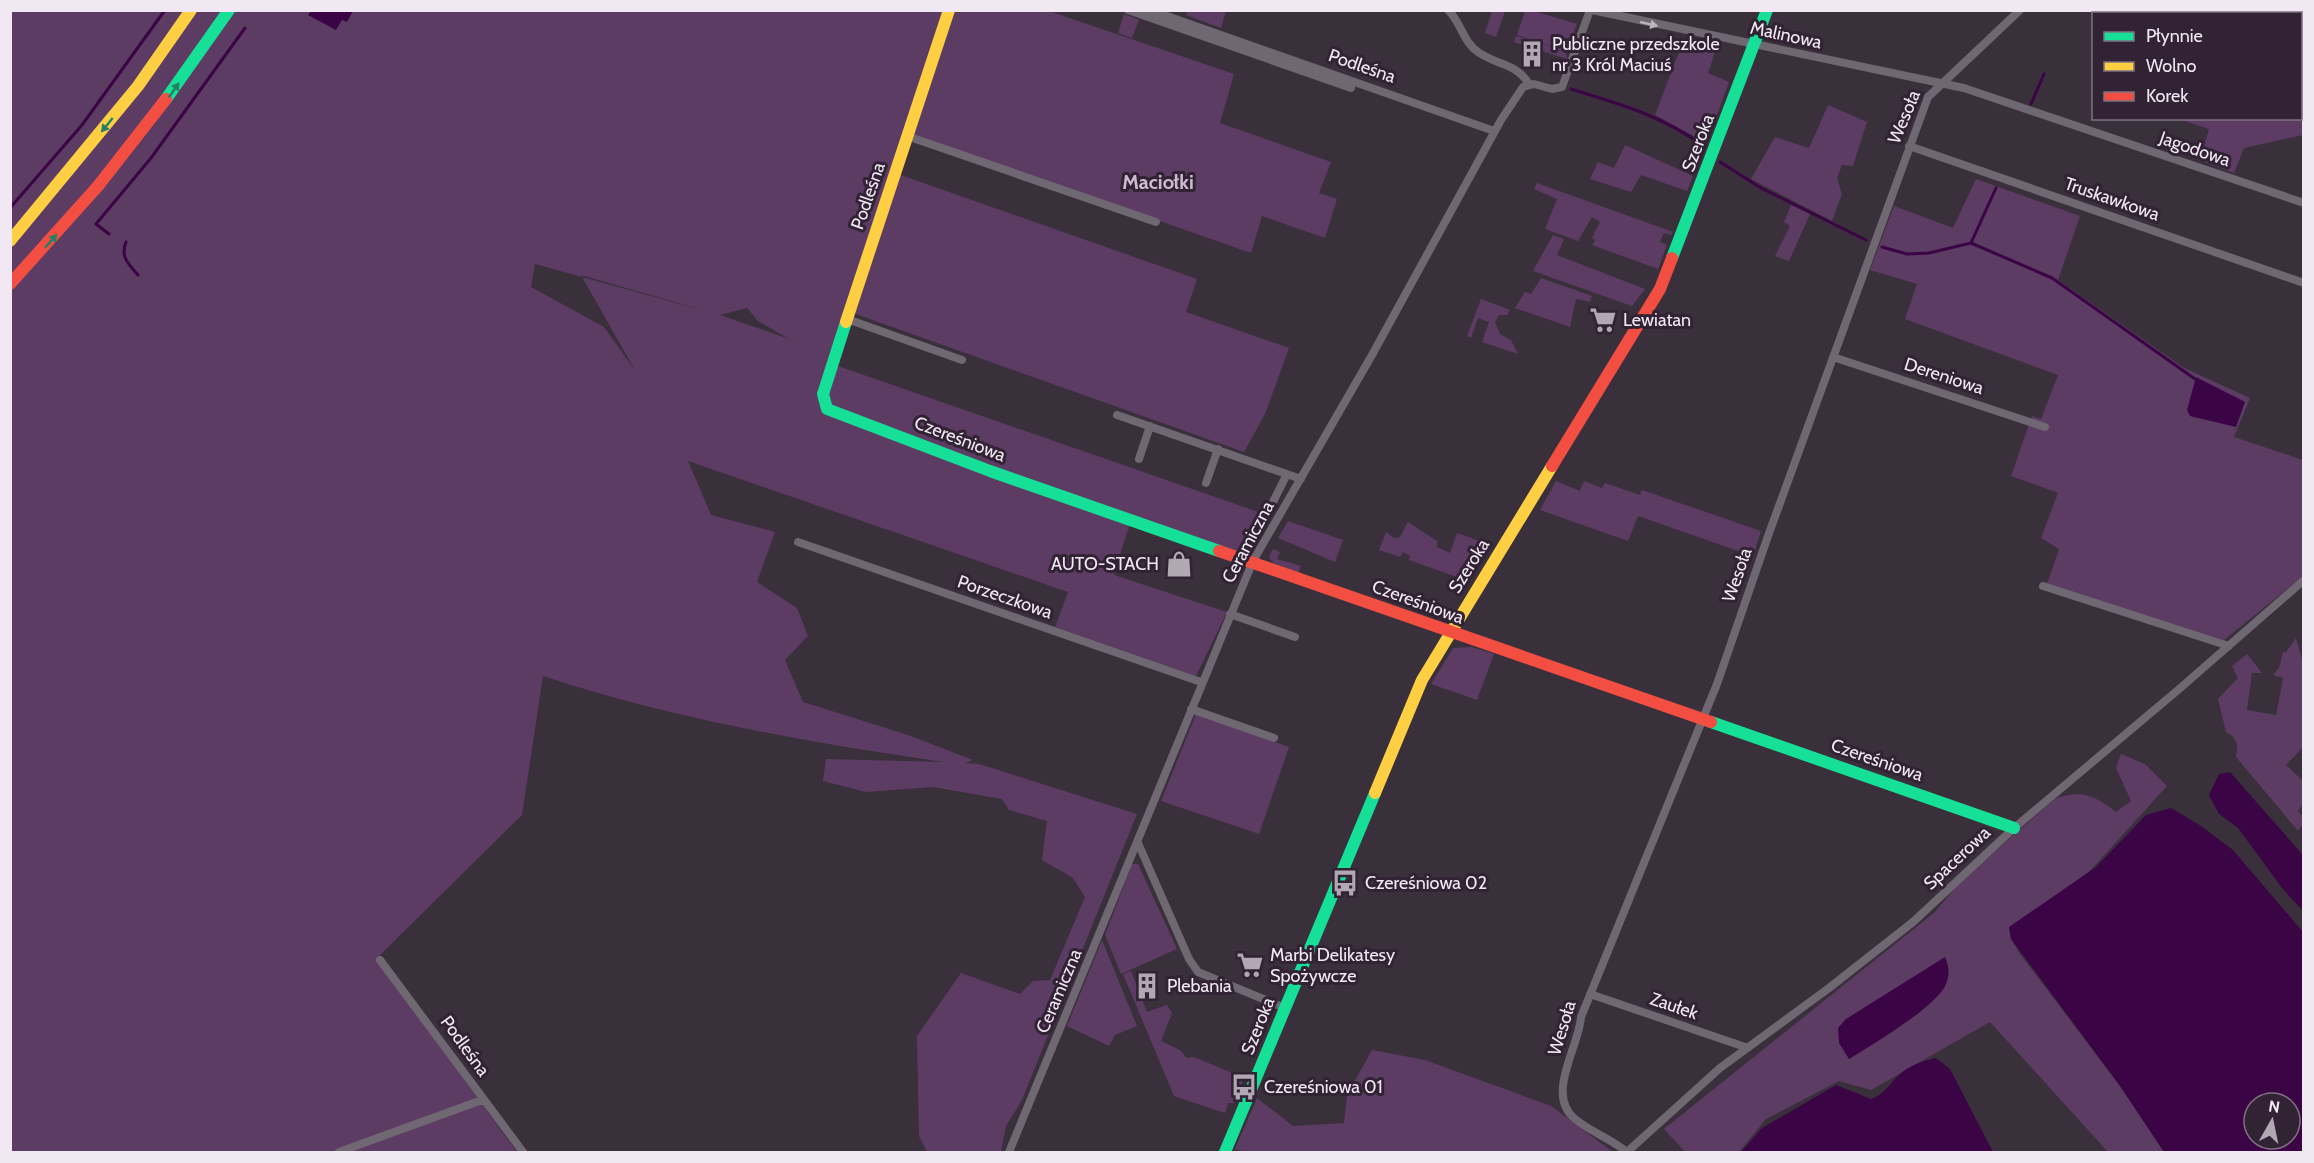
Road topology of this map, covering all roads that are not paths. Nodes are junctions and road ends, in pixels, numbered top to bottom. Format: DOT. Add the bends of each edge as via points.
graph roads {
  1 [pos="192,10"];
  2 [pos="229,10"];
  3 [pos="949,10"];
  4 [pos="1128,10"];
  5 [pos="1150,10"];
  6 [pos="1448,10"];
  7 [pos="1591,10"];
  8 [pos="1767,10"];
  9 [pos="2020,10"];
  10 [pos="1754,45"];
  11 [pos="1529,84"];
  12 [pos="1939,85"];
  13 [pos="1351,88"];
  14 [pos="1494,131"];
  15 [pos="907,136"];
  16 [pos="1909,146"];
  17 [pos="2304,203"];
  18 [pos="1156,222"];
  19 [pos="10,241"];
  20 [pos="2304,283"];
  21 [pos="10,284"];
  22 [pos="846,319"];
  23 [pos="1833,357"];
  24 [pos="962,360"];
  25 [pos="823,394"];
  26 [pos="1117,415"];
  27 [pos="1150,426"];
  28 [pos="2045,427"];
  29 [pos="1218,449"];
  30 [pos="1139,459"];
  31 [pos="1287,474"];
  32 [pos="1301,479"];
  33 [pos="1206,483"];
  34 [pos="1271,506"];
  35 [pos="798,542"];
  36 [pos="1252,561"];
  37 [pos="2304,580"];
  38 [pos="2043,586"];
  39 [pos="1230,614"];
  40 [pos="1449,633"];
  41 [pos="1295,636"];
  42 [pos="2229,646"];
  43 [pos="1201,682"];
  44 [pos="1191,709"];
  45 [pos="1703,719"];
  46 [pos="1274,738"];
  47 [pos="2014,828"];
  48 [pos="1138,843"];
  49 [pos="380,960"];
  50 [pos="1590,994"];
  51 [pos="1285,1008"];
  52 [pos="1748,1048"];
  53 [pos="482,1100"];
  54 [pos="339,1152"];
  55 [pos="523,1152"];
  56 [pos="1009,1152"];
  57 [pos="1225,1152"];
  58 [pos="1627,1152"];
  1 -- 19 [label="main road, one-way" via="138,86"];
  21 -- 2 [label="main road, one-way" via="50,243 164,105"];
  3 -- 15 [label="main road, Podleśna"];
  4 -- 13 [label="street"];
  5 -- 14 [label="street, Podleśna"];
  6 -- 11 [label="street" via="1478,52 1521,72"];
  7 -- 10 [label="street, Malinowa, one-way"];
  7 -- 11 [label="street" via="1562,87 1557,90"];
  8 -- 10 [label="main road, Szeroka"];
  9 -- 12 [label="street, Wesoła"];
  10 -- 12 [label="street, Malinowa"];
  10 -- 40 [label="main road, Szeroka" via="1660,289"];
  11 -- 14 [label="street, Ceramiczna" via="1523,87"];
  12 -- 16 [label="street, Wesoła" via="1928,97"];
  12 -- 17 [label="street, Jagodowa" via="1964,88"];
  14 -- 32 [label="street, Ceramiczna"];
  15 -- 18 [label="street"];
  15 -- 22 [label="main road, Podleśna"];
  16 -- 20 [label="street, Truskawkowa"];
  16 -- 23 [label="street, Wesoła"];
  22 -- 24 [label="street"];
  22 -- 25 [label="main road, Podleśna"];
  23 -- 28 [label="street, Dereniowa"];
  23 -- 45 [label="street, Wesoła"];
  25 -- 36 [label="main road, Czereśniowa" via="827,409 852,420"];
  26 -- 27 [label="street"];
  27 -- 29 [label="street"];
  27 -- 30 [label="street"];
  29 -- 31 [label="street"];
  29 -- 33 [label="street"];
  31 -- 32 [label="street"];
  31 -- 34 [label="street"];
  32 -- 36 [label="street, Ceramiczna"];
  35 -- 43 [label="street, Porzeczkowa"];
  36 -- 39 [label="street, Ceramiczna"];
  36 -- 40 [label="main road, Czereśniowa"];
  37 -- 42 [label="street, Spacerowa"];
  38 -- 42 [label="street"];
  39 -- 41 [label="street"];
  39 -- 43 [label="street, Ceramiczna"];
  40 -- 45 [label="main road, Czereśniowa"];
  40 -- 51 [label="main road, Szeroka" via="1422,680"];
  42 -- 47 [label="street, Spacerowa"];
  43 -- 44 [label="street, Ceramiczna"];
  44 -- 46 [label="street"];
  44 -- 48 [label="street, Ceramiczna"];
  45 -- 47 [label="main road, Czereśniowa"];
  45 -- 50 [label="street, Wesoła"];
  47 -- 52 [label="street, Spacerowa" via="1913,922"];
  48 -- 51 [label="street" via="1198,972"];
  48 -- 56 [label="street, Ceramiczna"];
  49 -- 53 [label="street, Podleśna"];
  50 -- 52 [label="street, Zaułek"];
  50 -- 58 [label="street, Wesoła" via="1561,1095 1572,1117"];
  51 -- 57 [label="main road, Szeroka"];
  52 -- 58 [label="street, Spacerowa" via="1720,1068"];
  53 -- 54 [label="street"];
  53 -- 55 [label="street, Podleśna"];
}
